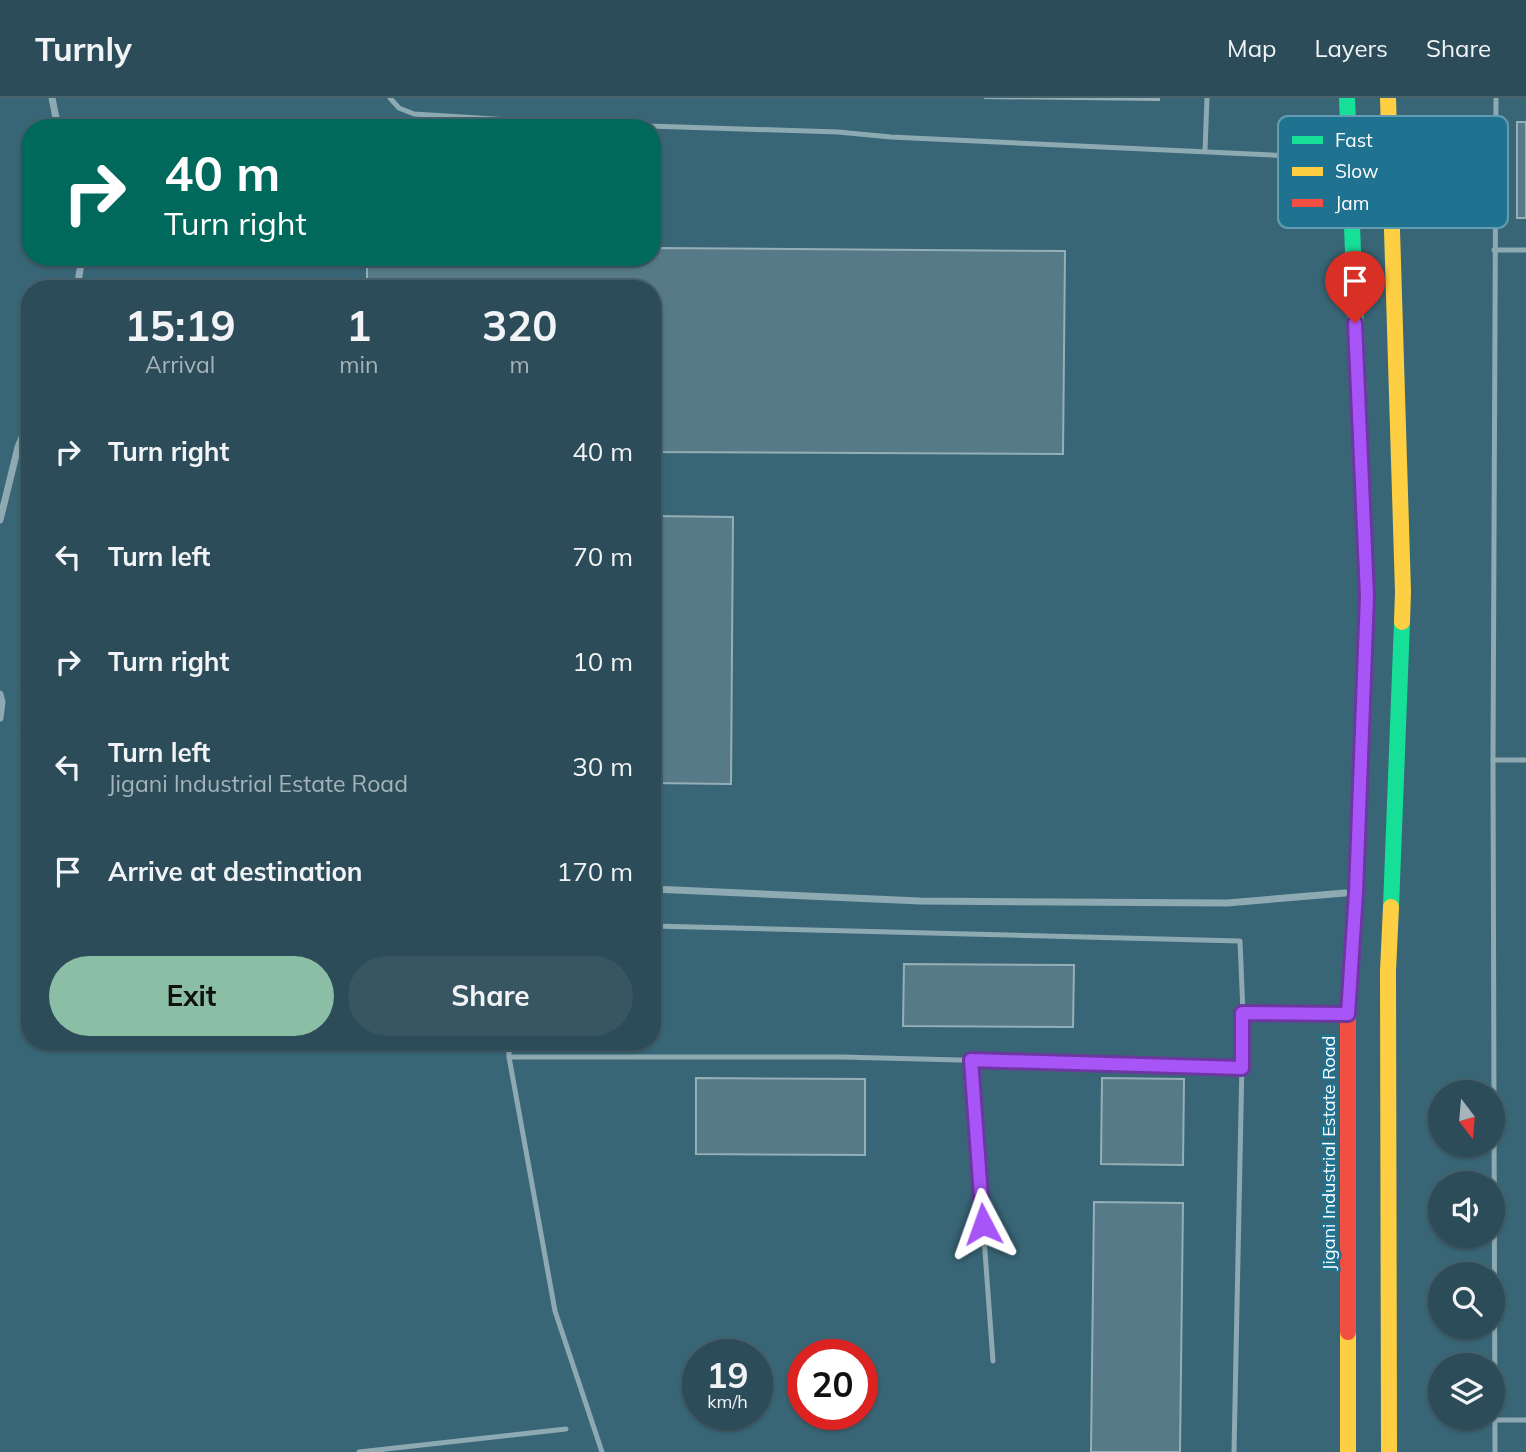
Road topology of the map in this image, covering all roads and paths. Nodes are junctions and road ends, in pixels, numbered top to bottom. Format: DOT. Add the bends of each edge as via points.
graph roads {
  1 [pos="52,98"];
  2 [pos="390,98"];
  3 [pos="1207,98"];
  4 [pos="1347,98"];
  5 [pos="1388,98"];
  6 [pos="1496,98"];
  7 [pos="1347,116"];
  8 [pos="1389,116"];
  9 [pos="1496,116"];
  10 [pos="56,119"];
  11 [pos="498,119"];
  12 [pos="661,126"];
  13 [pos="1205,151"];
  14 [pos="1278,155"];
  15 [pos="1351,228"];
  16 [pos="1392,228"];
  17 [pos="1494,228"];
  18 [pos="1494,250"];
  19 [pos="1526,250"];
  20 [pos="21,440"];
  21 [pos="0,520"];
  22 [pos="0,694"];
  23 [pos="0,718"];
  24 [pos="1493,760"];
  25 [pos="1526,760"];
  26 [pos="661,890"];
  27 [pos="1356,892"];
  28 [pos="661,926"];
  29 [pos="1242,1013"];
  30 [pos="1348,1014"];
  31 [pos="509,1050"];
  32 [pos="509,1057"];
  33 [pos="971,1060"];
  34 [pos="1242,1068"];
  35 [pos="1495,1353"];
  36 [pos="993,1361"];
  37 [pos="1505,1420"];
  38 [pos="1526,1420"];
  39 [pos="566,1429"];
  40 [pos="1495,1430"];
  41 [pos="359,1452"];
  42 [pos="602,1452"];
  43 [pos="1234,1452"];
  44 [pos="1348,1452"];
  45 [pos="1389,1452"];
  46 [pos="1494,1452"];
  1 -- 10 [label="street"];
  2 -- 11 [label="lane" via="414,114"];
  3 -- 13 [label="lane"];
  4 -- 7 [label="main road, Jigani Industrial Estate Road"];
  5 -- 8 [label="main road"];
  6 -- 9 [label="lane"];
  12 -- 13 [label="lane"];
  13 -- 14 [label="lane"];
  15 -- 27 [label="main road, Jigani Industrial Estate Road" via="1367,596"];
  16 -- 45 [label="main road" via="1403,592 1388,971"];
  17 -- 18 [label="lane"];
  18 -- 19 [label="lane"];
  18 -- 24 [label="lane"];
  20 -- 21 [label="street"];
  22 -- 23 [label="street"];
  24 -- 25 [label="lane"];
  24 -- 35 [label="lane"];
  26 -- 27 [label="street" via="920,901 1213,902"];
  27 -- 30 [label="main road, Jigani Industrial Estate Road"];
  28 -- 29 [label="lane" via="1240,941"];
  29 -- 30 [label="lane"];
  29 -- 34 [label="lane"];
  30 -- 44 [label="main road, Jigani Industrial Estate Road"];
  31 -- 32 [label="lane"];
  32 -- 33 [label="lane"];
  32 -- 42 [label="lane" via="555,1311"];
  33 -- 34 [label="lane"];
  33 -- 36 [label="lane"];
  34 -- 43 [label="lane"];
  37 -- 38 [label="lane"];
  39 -- 41 [label="lane"];
  40 -- 46 [label="lane"];
}
